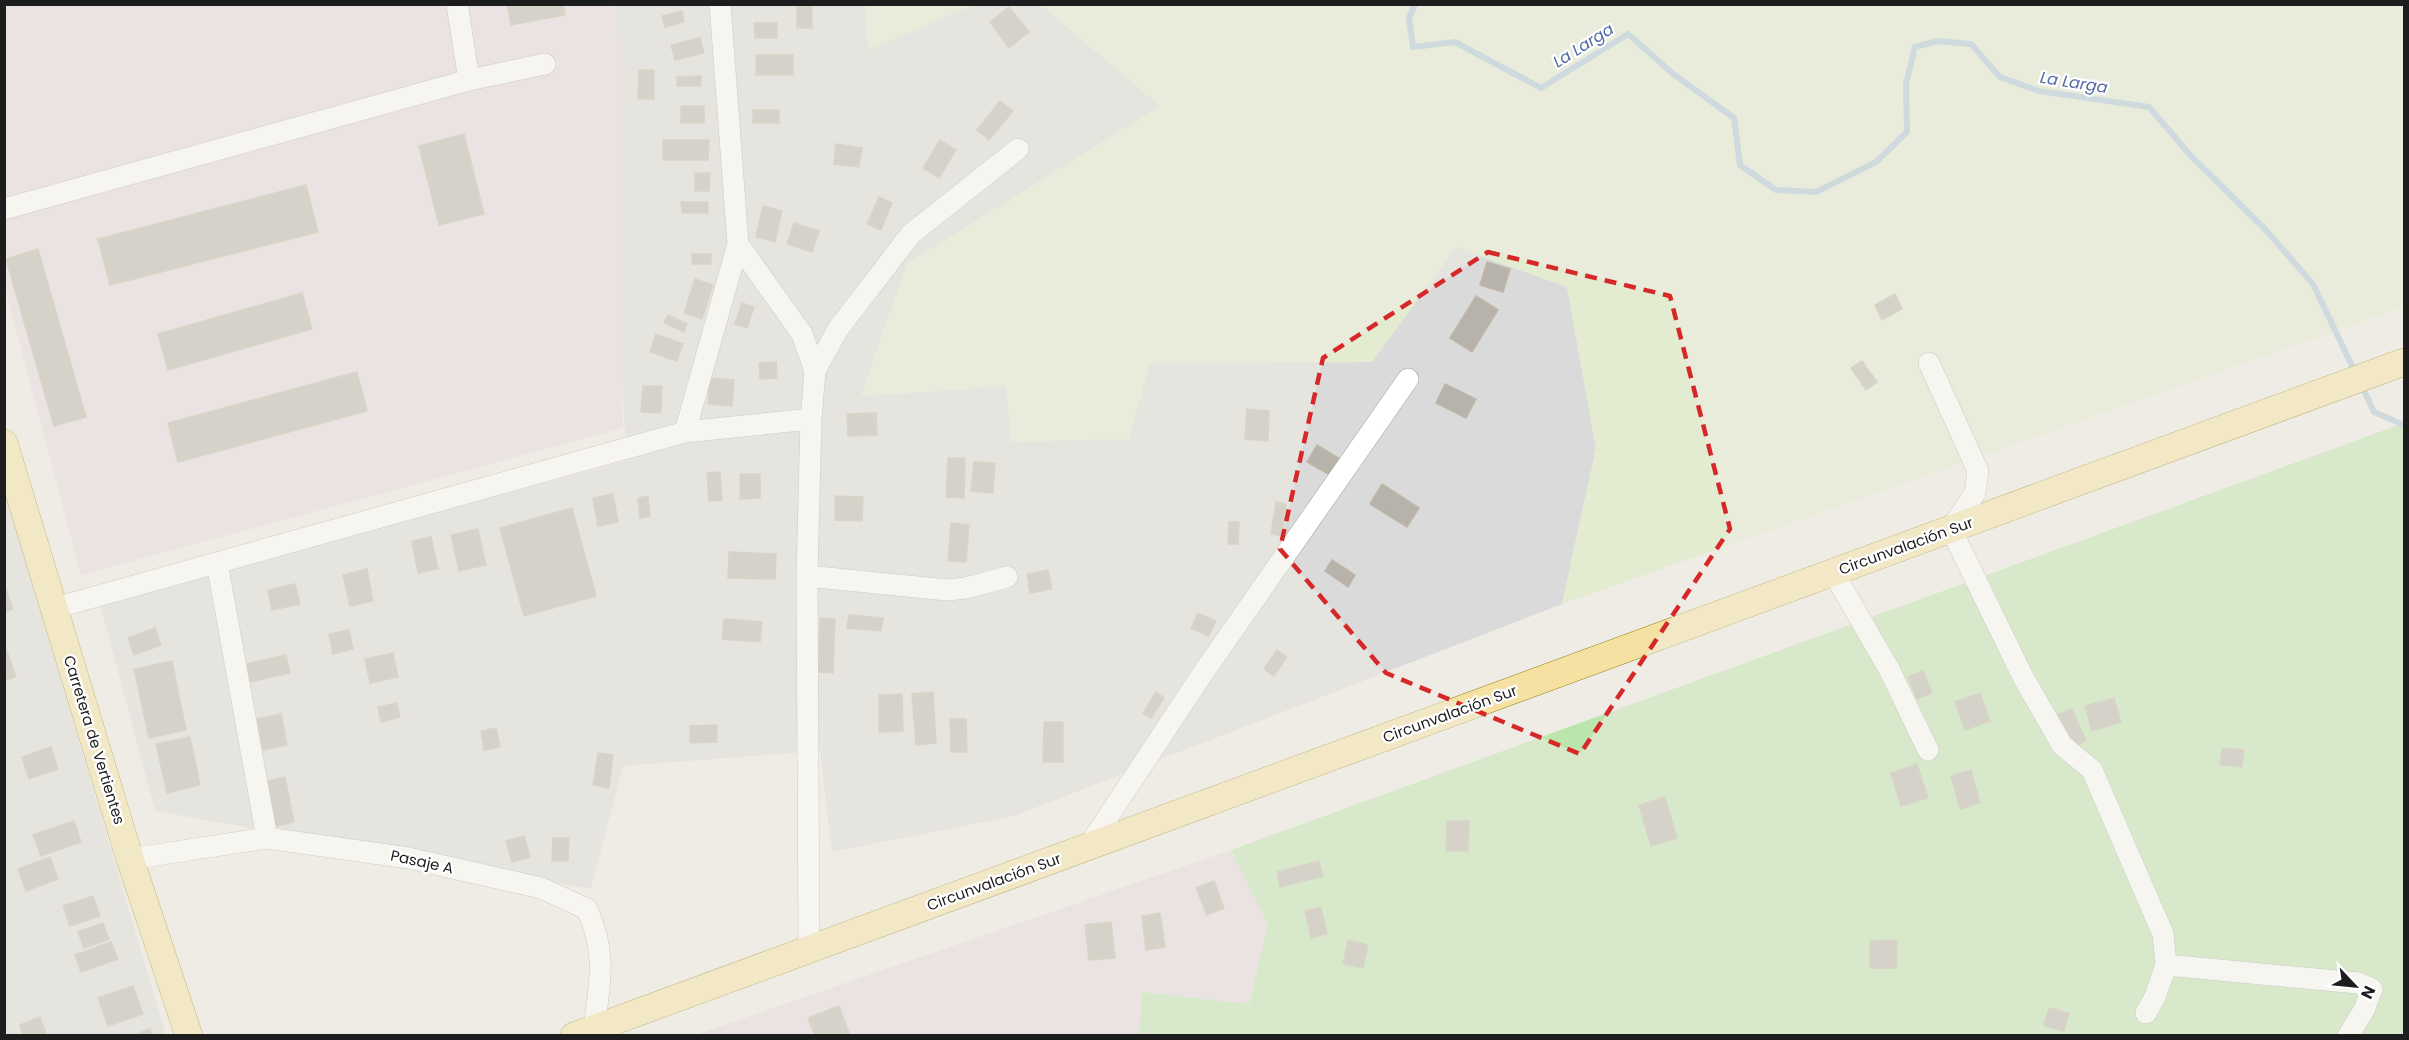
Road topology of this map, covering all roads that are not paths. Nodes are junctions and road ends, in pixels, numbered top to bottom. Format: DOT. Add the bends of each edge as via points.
graph roads {
  1 [pos="457,4"];
  2 [pos="720,4"];
  3 [pos="545,64"];
  4 [pos="469,80"];
  5 [pos="1018,149"];
  6 [pos="4,209"];
  7 [pos="738,244"];
  8 [pos="2404,362"];
  9 [pos="1929,363"];
  10 [pos="815,371"];
  11 [pos="1408,379"];
  12 [pos="811,419"];
  13 [pos="685,432"];
  14 [pos="4,442"];
  15 [pos="1951,529"];
  16 [pos="217,563"];
  17 [pos="1833,572"];
  18 [pos="807,576"];
  19 [pos="1007,577"];
  20 [pos="55,608"];
  21 [pos="1928,750"];
  22 [pos="267,838"];
  23 [pos="1088,847"];
  24 [pos="130,859"];
  25 [pos="809,950"];
  26 [pos="2166,965"];
  27 [pos="2146,1013"];
  28 [pos="584,1032"];
  29 [pos="189,1035"];
  30 [pos="2348,1035"];
  1 -- 4 [label="street"];
  2 -- 7 [label="street"];
  3 -- 4 [label="street"];
  4 -- 6 [label="street"];
  5 -- 10 [label="street" via="911,234 838,329"];
  7 -- 10 [label="street" via="802,334"];
  7 -- 13 [label="street"];
  8 -- 15 [label="main road, Circunvalación Sur"];
  9 -- 15 [label="street" via="1978,471 1975,493"];
  10 -- 12 [label="street"];
  11 -- 23 [label="street" via="1203,673"];
  12 -- 13 [label="street"];
  12 -- 18 [label="street"];
  13 -- 16 [label="street"];
  14 -- 20 [label="main road, Carretera de Vertientes"];
  15 -- 17 [label="main road, Circunvalación Sur"];
  15 -- 26 [label="street" via="2023,677 2062,745 2092,770 2163,934"];
  16 -- 20 [label="street"];
  16 -- 22 [label="street"];
  17 -- 21 [label="street" via="1889,669"];
  17 -- 23 [label="main road, Circunvalación Sur"];
  18 -- 19 [label="street" via="947,590"];
  18 -- 25 [label="street"];
  20 -- 24 [label="main road, Carretera de Vertientes"];
  22 -- 24 [label="street, Pasaje A"];
  22 -- 28 [label="street, Pasaje A" via="408,858 541,888 579,904 587,909 595,926 603,962"];
  23 -- 25 [label="main road, Circunvalación Sur"];
  24 -- 29 [label="main road, Carretera de Vertientes"];
  25 -- 28 [label="main road, Circunvalación Sur"];
  26 -- 27 [label="street"];
  26 -- 30 [label="street" via="2358,983 2372,988"];
}
